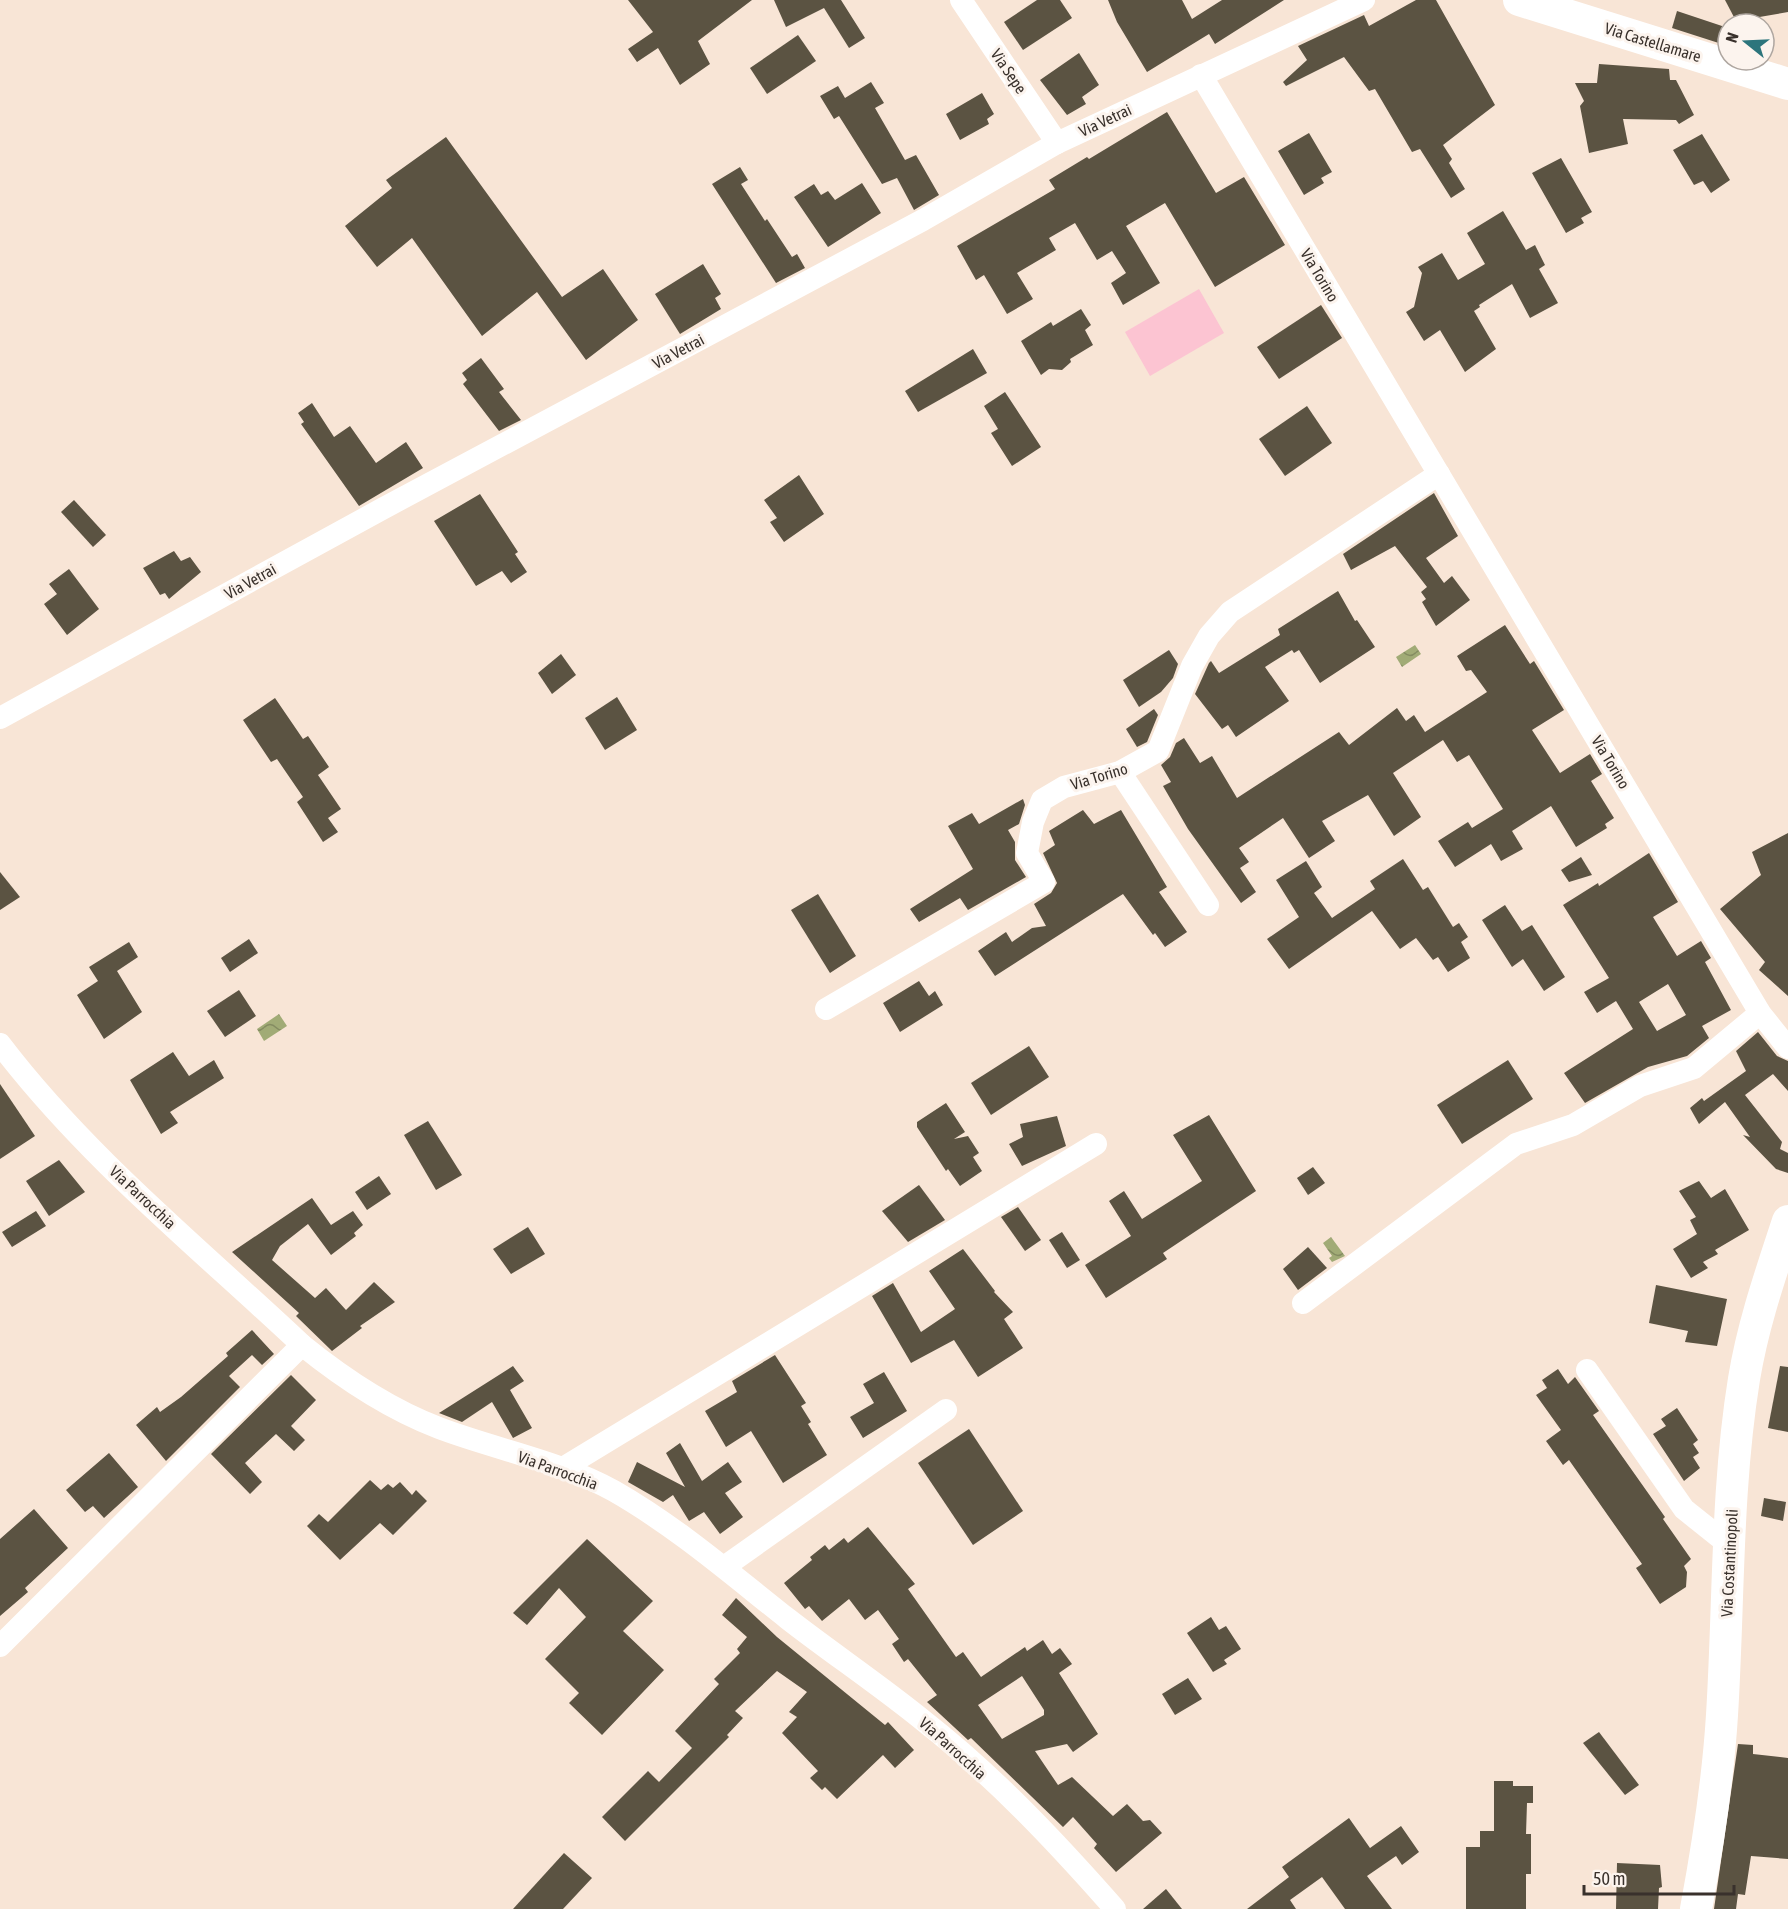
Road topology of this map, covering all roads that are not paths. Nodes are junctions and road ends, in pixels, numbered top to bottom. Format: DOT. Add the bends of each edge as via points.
graph roads {
  1 [pos="961,0"];
  2 [pos="1364,0"];
  3 [pos="1519,0"];
  4 [pos="1201,75"];
  5 [pos="1788,84"];
  6 [pos="1057,142"];
  7 [pos="1439,474"];
  8 [pos="0,718"];
  9 [pos="1120,772"];
  10 [pos="1208,905"];
  11 [pos="826,1009"];
  12 [pos="1760,1013"];
  13 [pos="0,1044"];
  14 [pos="1788,1048"];
  15 [pos="1096,1144"];
  16 [pos="1788,1221"];
  17 [pos="1303,1302"];
  18 [pos="302,1345"];
  19 [pos="1587,1370"];
  20 [pos="946,1410"];
  21 [pos="563,1468"];
  22 [pos="1729,1545"];
  23 [pos="724,1567"];
  24 [pos="0,1646"];
  25 [pos="1115,1909"];
  26 [pos="1696,1909"];
  1 -- 6 [label="street, Via Sepe"];
  2 -- 4 [label="street, Via Vetrai"];
  3 -- 5 [label="street, Via Castellamare"];
  4 -- 6 [label="street, Via Vetrai"];
  4 -- 7 [label="street, Via Torino"];
  6 -- 8 [label="street, Via Vetrai" via="923,220"];
  7 -- 9 [label="street, Via Torino" via="1230,612 1191,666 1158,750"];
  7 -- 12 [label="street, Via Torino"];
  9 -- 10 [label="street"];
  9 -- 11 [label="street, Via Torino" via="1064,787 1042,800 1027,853 1044,882"];
  12 -- 14 [label="street, Via Torino"];
  12 -- 17 [label="street" via="1694,1068 1640,1086 1573,1125 1516,1144"];
  13 -- 18 [label="street, Via Parrocchia" via="31,1085 96,1153"];
  15 -- 21 [label="street"];
  16 -- 22 [label="street, Via Costantinopoli" via="1754,1327 1744,1379"];
  18 -- 21 [label="street, Via Parrocchia" via="331,1369 388,1405 438,1428"];
  18 -- 24 [label="street"];
  19 -- 22 [label="street" via="1684,1509"];
  20 -- 23 [label="street"];
  21 -- 23 [label="street, Via Parrocchia" via="612,1490 678,1531"];
  22 -- 26 [label="street, Via Costantinopoli" via="1722,1716 1707,1855"];
  23 -- 25 [label="street, Via Parrocchia" via="927,1723 995,1784"];
}
